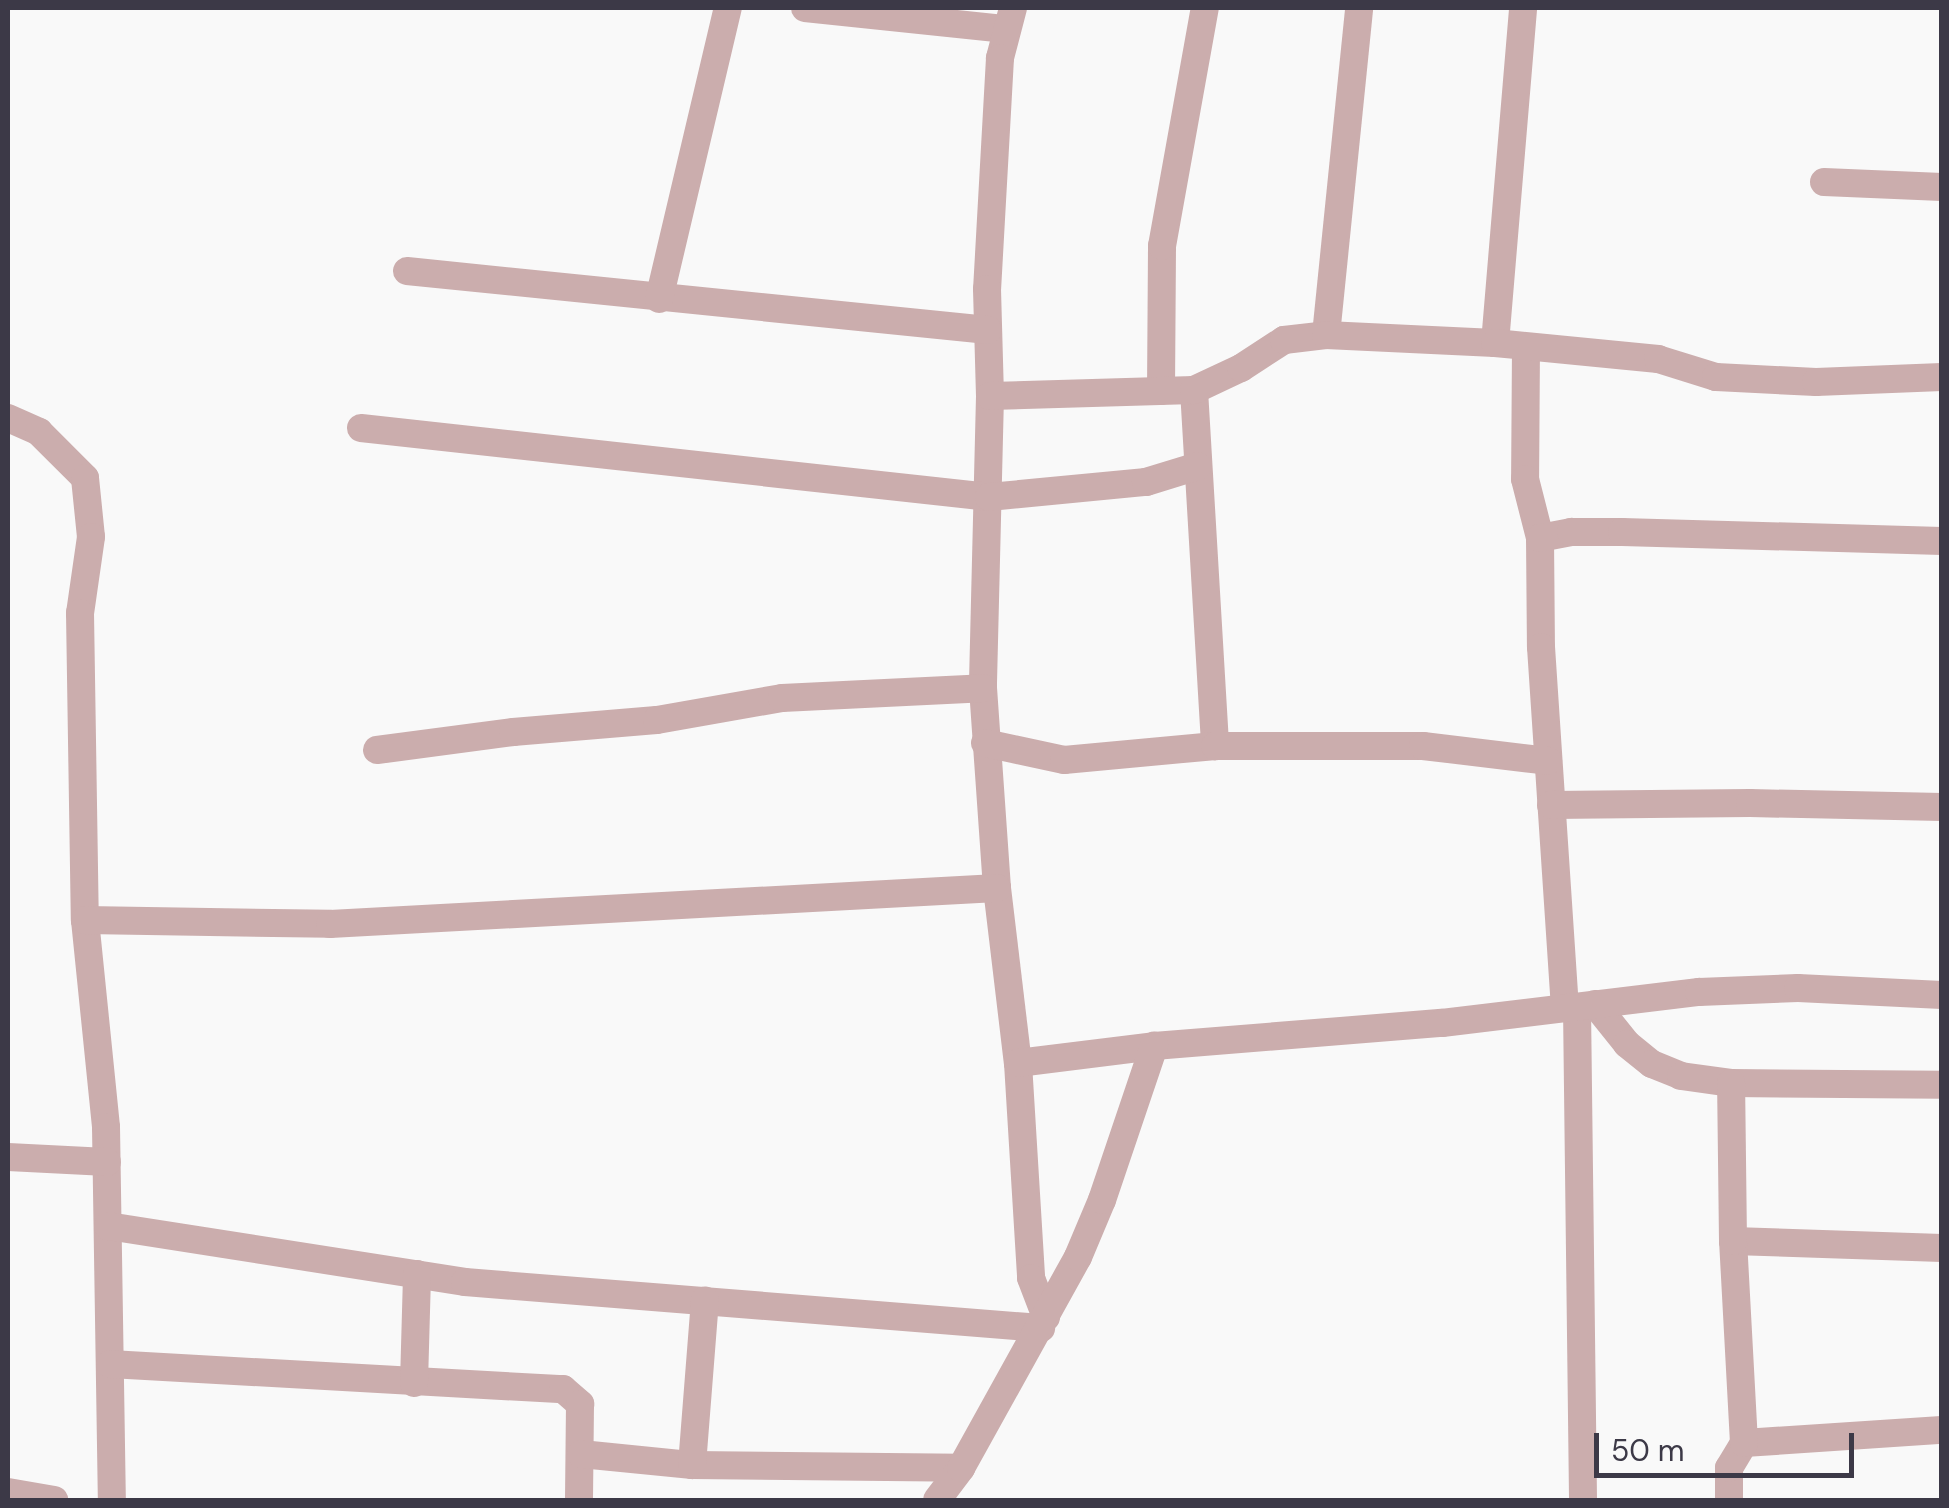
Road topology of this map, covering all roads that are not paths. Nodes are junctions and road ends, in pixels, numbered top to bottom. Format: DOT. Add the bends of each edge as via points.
graph roads {
  1 [pos="728,8"];
  2 [pos="805,8"];
  3 [pos="1205,8"];
  4 [pos="1358,8"];
  5 [pos="1524,8"];
  6 [pos="1009,18"];
  7 [pos="1824,182"];
  8 [pos="1942,187"];
  9 [pos="407,271"];
  10 [pos="659,300"];
  11 [pos="988,330"];
  12 [pos="1326,335"];
  13 [pos="1495,344"];
  14 [pos="1526,347"];
  15 [pos="1942,377"];
  16 [pos="1194,390"];
  17 [pos="1161,391"];
  18 [pos="990,396"];
  19 [pos="8,418"];
  20 [pos="361,428"];
  21 [pos="1198,466"];
  22 [pos="988,497"];
  23 [pos="1540,538"];
  24 [pos="1942,541"];
  25 [pos="983,688"];
  26 [pos="985,743"];
  27 [pos="1215,746"];
  28 [pos="377,750"];
  29 [pos="1548,761"];
  30 [pos="1551,806"];
  31 [pos="1942,807"];
  32 [pos="996,888"];
  33 [pos="85,920"];
  34 [pos="1942,995"];
  35 [pos="1579,1006"];
  36 [pos="1154,1046"];
  37 [pos="1018,1063"];
  38 [pos="1731,1084"];
  39 [pos="1942,1086"];
  40 [pos="8,1157"];
  41 [pos="107,1162"];
  42 [pos="108,1226"];
  43 [pos="1733,1241"];
  44 [pos="1942,1248"];
  45 [pos="417,1274"];
  46 [pos="706,1301"];
  47 [pos="1044,1323"];
  48 [pos="110,1364"];
  49 [pos="414,1382"];
  50 [pos="1942,1430"];
  51 [pos="1744,1443"];
  52 [pos="581,1454"];
  53 [pos="692,1466"];
  54 [pos="961,1468"];
  55 [pos="8,1492"];
  56 [pos="54,1500"];
  57 [pos="112,1500"];
  58 [pos="579,1500"];
  59 [pos="937,1500"];
  60 [pos="1583,1500"];
  61 [pos="1729,1500"];
  1 -- 10 [label="street"];
  2 -- 6 [label="street"];
  3 -- 17 [label="street" via="1162,246"];
  4 -- 12 [label="street"];
  5 -- 13 [label="street"];
  6 -- 11 [label="street" via="996,120"];
  7 -- 8 [label="street"];
  9 -- 10 [label="street"];
  10 -- 11 [label="street"];
  11 -- 18 [label="street"];
  12 -- 13 [label="street"];
  12 -- 16 [label="street" via="1284,340"];
  13 -- 14 [label="street"];
  14 -- 15 [label="street" via="1658,360 1716,377"];
  14 -- 23 [label="street" via="1525,478"];
  16 -- 17 [label="street"];
  16 -- 21 [label="street"];
  17 -- 18 [label="street"];
  18 -- 22 [label="street"];
  19 -- 33 [label="street" via="39,432 85,478 92,537 80,612"];
  20 -- 22 [label="street"];
  21 -- 22 [label="street" via="1146,482"];
  21 -- 27 [label="street"];
  22 -- 25 [label="street"];
  23 -- 24 [label="street" via="1622,532"];
  23 -- 29 [label="street"];
  25 -- 26 [label="street"];
  25 -- 28 [label="street" via="782,698 657,720"];
  26 -- 27 [label="street" via="1064,760"];
  26 -- 32 [label="street"];
  27 -- 29 [label="street" via="1423,746"];
  29 -- 30 [label="street"];
  30 -- 31 [label="street"];
  30 -- 35 [label="street"];
  32 -- 33 [label="street" via="330,924"];
  32 -- 37 [label="street"];
  33 -- 41 [label="street"];
  34 -- 35 [label="street" via="1798,988"];
  35 -- 36 [label="street"];
  35 -- 38 [label="street" via="1652,1064"];
  35 -- 60 [label="street"];
  36 -- 37 [label="street"];
  36 -- 47 [label="street" via="1102,1200"];
  37 -- 47 [label="street" via="1031,1278"];
  38 -- 39 [label="street"];
  38 -- 43 [label="street"];
  40 -- 41 [label="street"];
  41 -- 42 [label="street"];
  42 -- 45 [label="street"];
  42 -- 48 [label="street"];
  43 -- 44 [label="street"];
  43 -- 51 [label="street"];
  45 -- 46 [label="street"];
  45 -- 49 [label="street"];
  46 -- 47 [label="street"];
  46 -- 53 [label="street"];
  47 -- 54 [label="street"];
  48 -- 49 [label="street"];
  48 -- 57 [label="street"];
  49 -- 52 [label="street" via="563,1389 580,1404"];
  50 -- 51 [label="street"];
  51 -- 61 [label="street" via="1729,1468"];
  52 -- 53 [label="street"];
  52 -- 58 [label="street"];
  53 -- 54 [label="street"];
  54 -- 59 [label="street"];
  55 -- 56 [label="street"];
}
